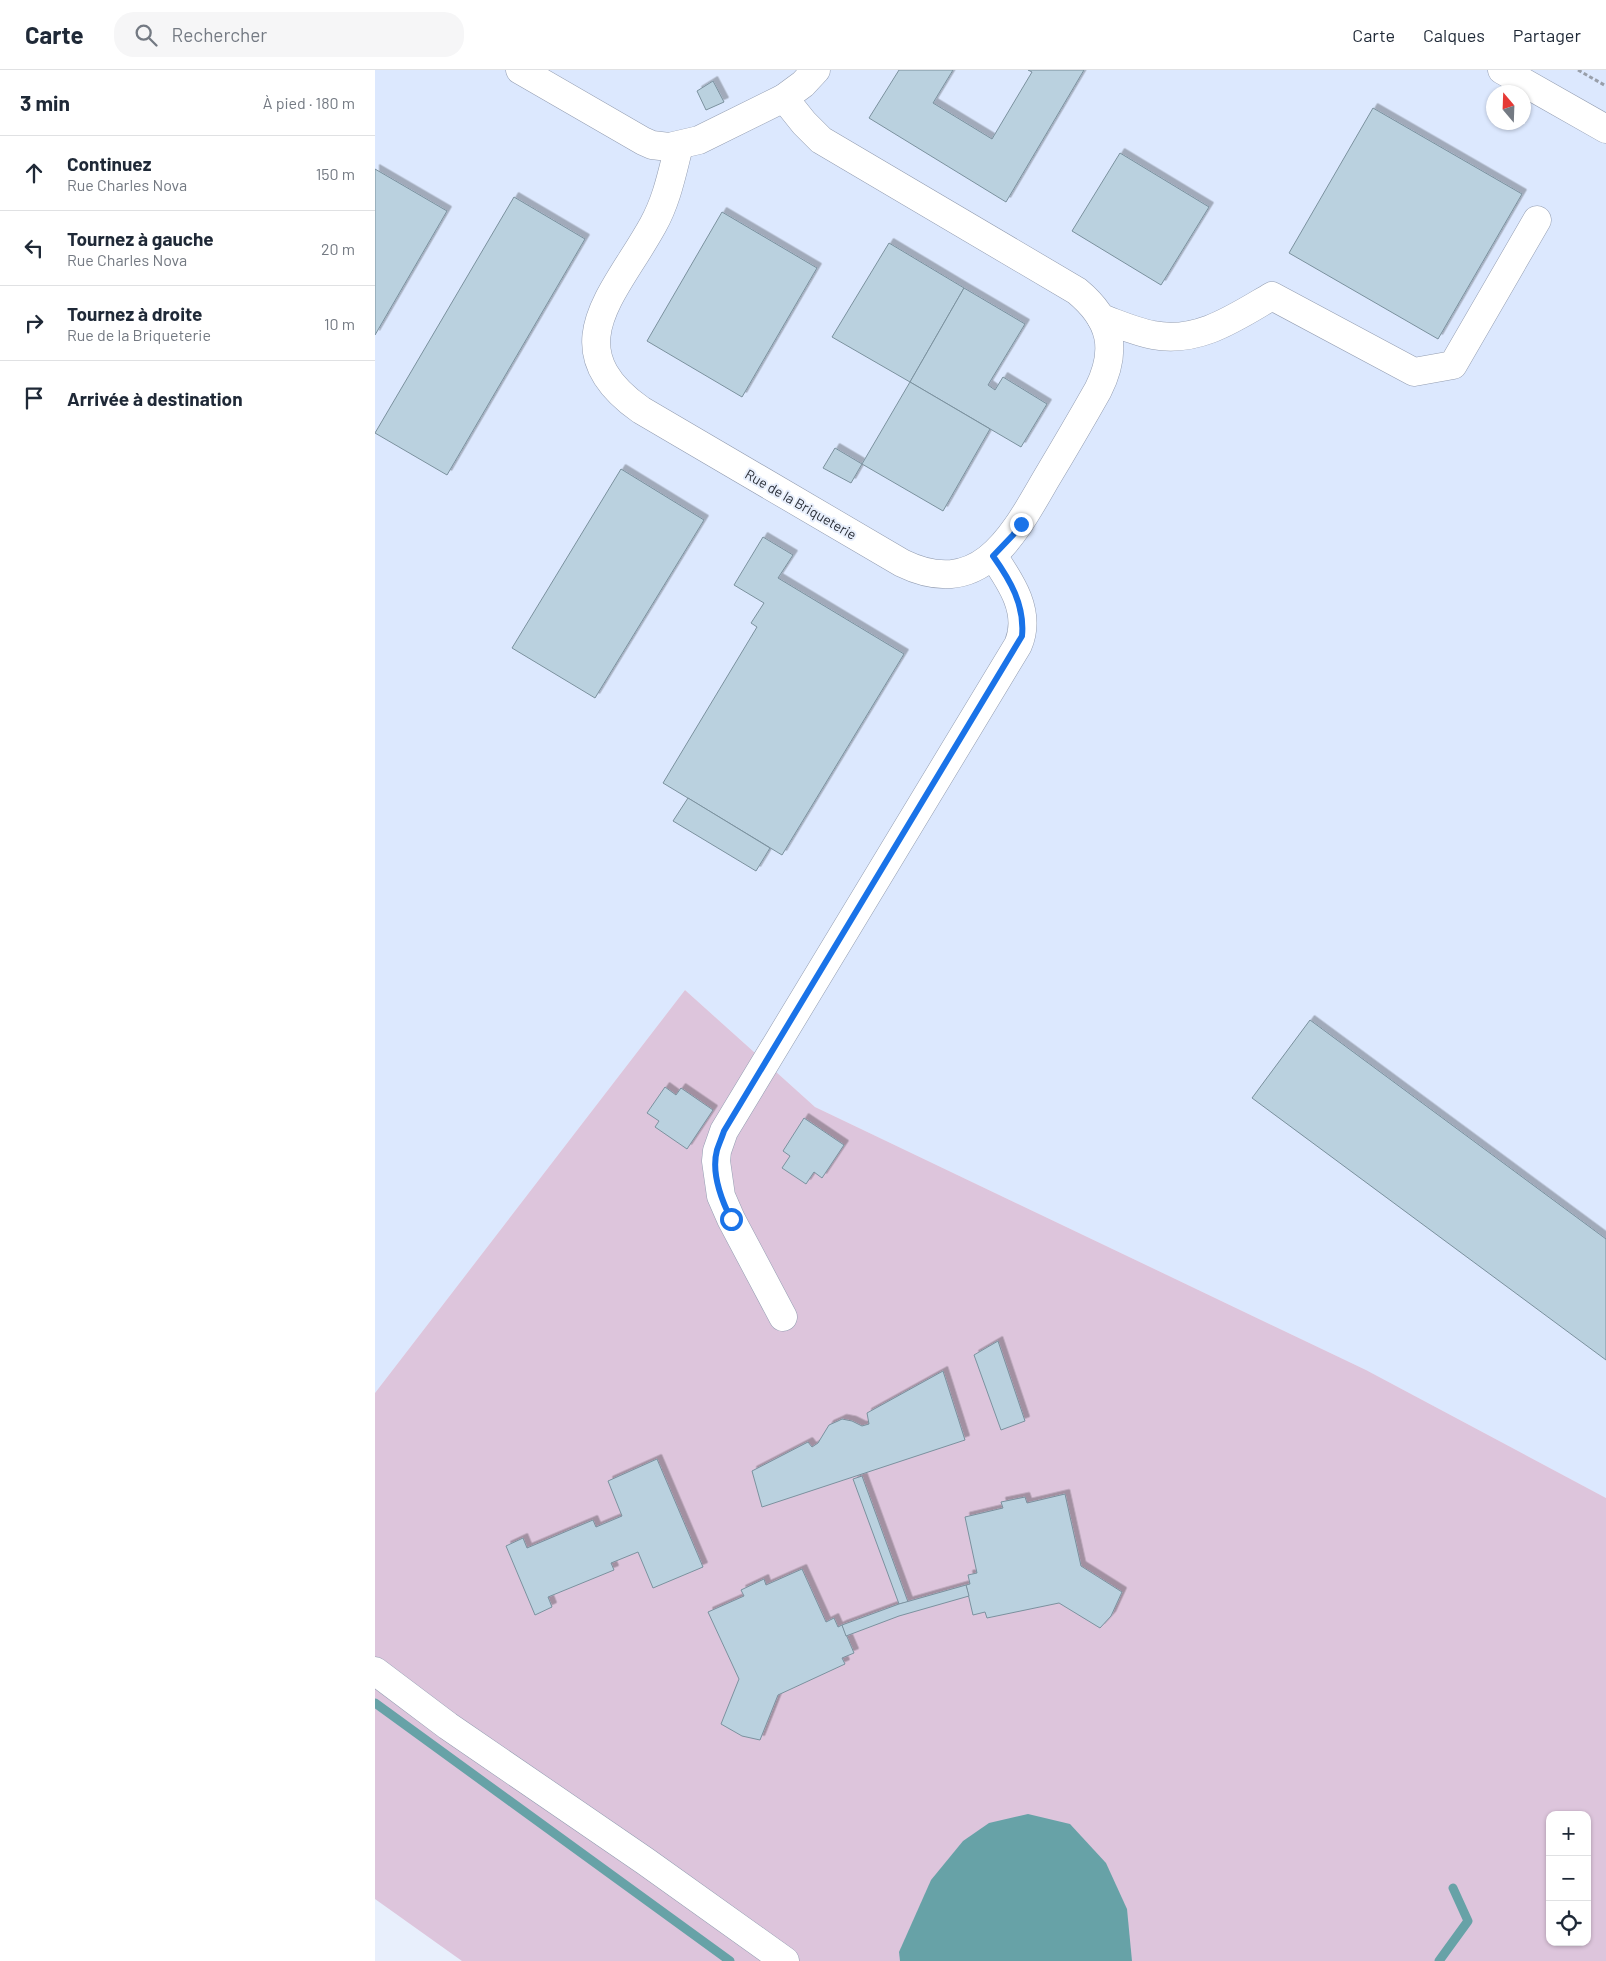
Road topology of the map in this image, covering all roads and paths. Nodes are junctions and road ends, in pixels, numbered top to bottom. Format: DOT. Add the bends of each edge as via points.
graph roads {
  1 [pos="520,70"];
  2 [pos="816,70"];
  3 [pos="1502,70"];
  4 [pos="1578,70"];
  5 [pos="1606,86"];
  6 [pos="784,98"];
  7 [pos="1606,129"];
  8 [pos="679,146"];
  9 [pos="1537,220"];
  10 [pos="1101,318"];
  11 [pos="993,556"];
  12 [pos="783,1317"];
  13 [pos="375,1671"];
  14 [pos="785,1961"];
  1 -- 8 [label="street" via="643,141"];
  2 -- 6 [label="street"];
  3 -- 7 [label="street"];
  4 -- 5 [label="path"];
  6 -- 8 [label="street" via="699,140"];
  6 -- 10 [label="street, Rue de la Briqueterie" via="821,140 1068,284 1087,298"];
  8 -- 11 [label="street, Rue de la Briqueterie" via="667,197 604,307 596,328 599,360 615,390 645,413 914,568 936,574 960,572"];
  9 -- 10 [label="street" via="1453,365 1414,372 1272,296 1211,329 1184,336 1152,335"];
  10 -- 11 [label="street, Rue de la Briqueterie" via="1111,349 1108,371 1021,524"];
  11 -- 12 [label="street" via="1020,607 1023,628 1017,645 730,1120 717,1151 716,1172 725,1208"];
  13 -- 14 [label="street" via="448,1726"];
}
